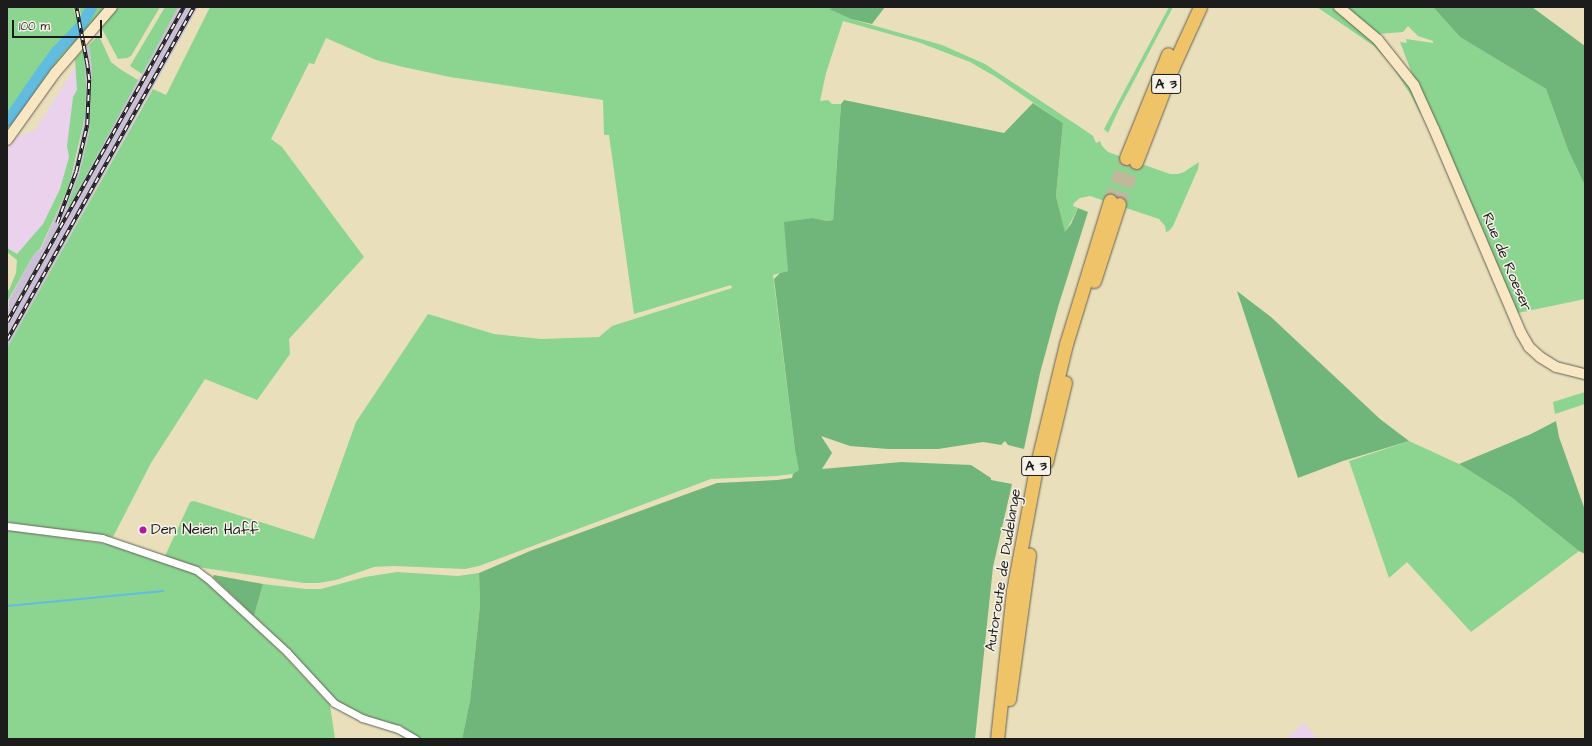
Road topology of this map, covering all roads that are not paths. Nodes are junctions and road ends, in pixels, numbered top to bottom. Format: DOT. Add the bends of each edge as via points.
graph roads {
  1 [pos="112,7"];
  2 [pos="1190,7"];
  3 [pos="1200,7"];
  4 [pos="1338,7"];
  5 [pos="7,140"];
  6 [pos="1585,374"];
  7 [pos="7,526"];
  8 [pos="415,739"];
  9 [pos="997,739"];
  10 [pos="1006,739"];
  1 -- 5 [label="main road" via="55,73"];
  2 -- 3 [label="highway, A 3" via="1139,122 1131,160"];
  4 -- 6 [label="main road, Rue de Roeser" via="1388,50 1414,85 1521,333 1529,346 1540,358 1556,368"];
  7 -- 8 [label="street" via="107,539 196,570 287,652 334,703 362,718 398,728"];
  9 -- 10 [label="highway, Autoroute de Dudelange / A 3" via="1013,591 1036,468 1066,344 1115,203 1071,356 1044,473 1024,587"];
}
